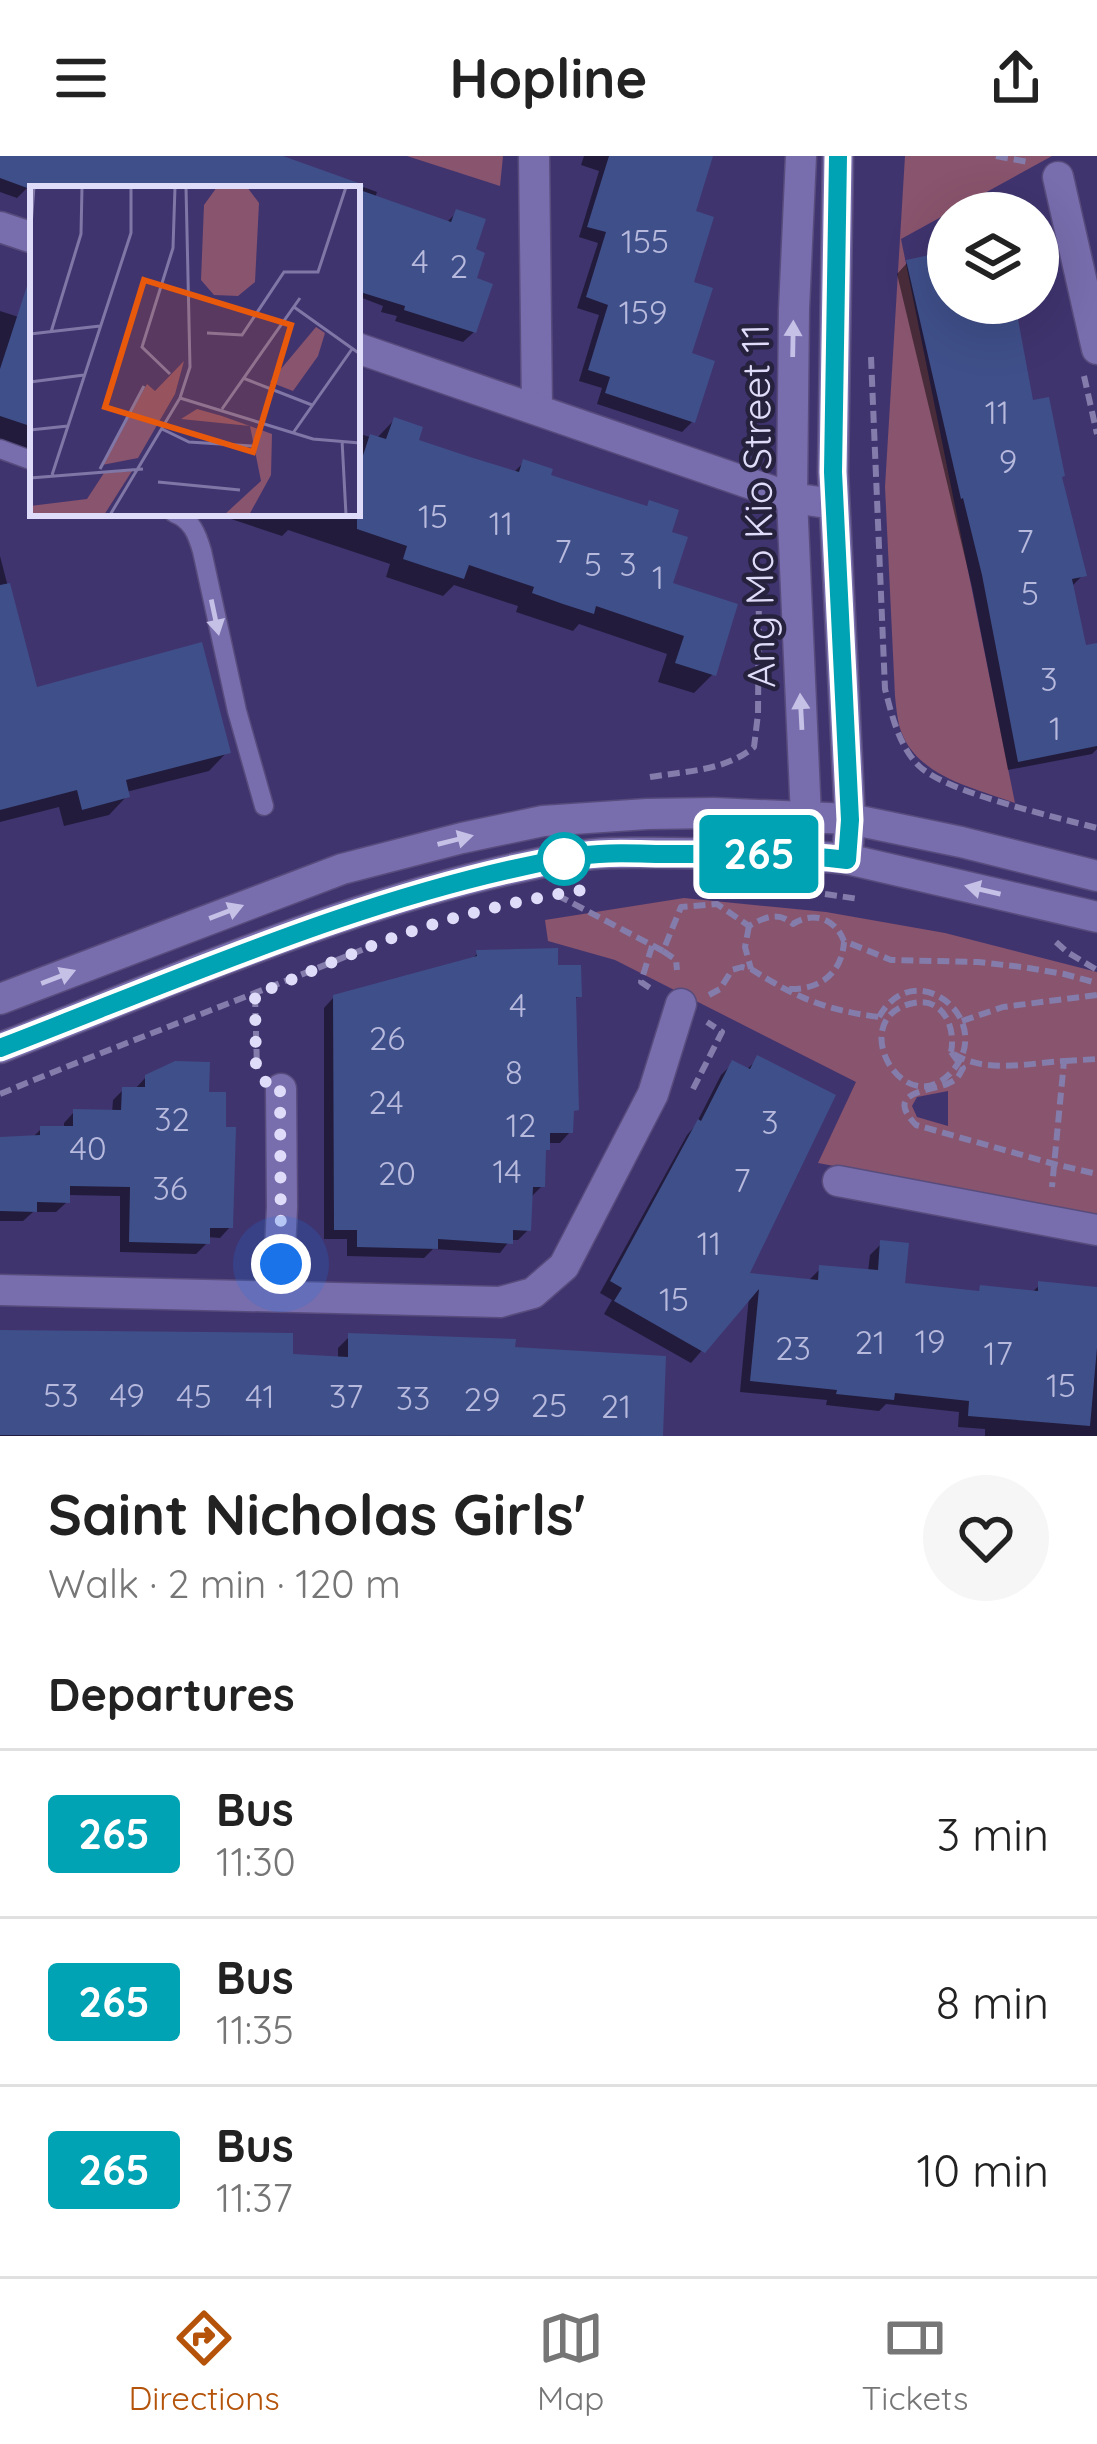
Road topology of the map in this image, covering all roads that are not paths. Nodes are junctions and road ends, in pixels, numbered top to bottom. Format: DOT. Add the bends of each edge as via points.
graph roads {
  1 [pos="534,156"];
  2 [pos="801,156"];
  3 [pos="838,156"];
  4 [pos="1058,177"];
  5 [pos="0,226"];
  6 [pos="30,237"];
  7 [pos="360,349"];
  8 [pos="1097,349"];
  9 [pos="537,410"];
  10 [pos="0,449"];
  11 [pos="30,460"];
  12 [pos="792,497"];
  13 [pos="834,504"];
  14 [pos="178,516"];
  15 [pos="264,806"];
  16 [pos="806,817"];
  17 [pos="850,820"];
  18 [pos="805,855"];
  19 [pos="847,860"];
  20 [pos="1097,876"];
  21 [pos="1097,917"];
  22 [pos="691,998"];
  23 [pos="0,999"];
  24 [pos="0,1048"];
  25 [pos="280,1089"];
  26 [pos="838,1181"];
  27 [pos="1097,1230"];
  28 [pos="0,1290"];
  29 [pos="278,1295"];
  1 -- 9 [label="street"];
  12 -- 2 [label="street, Ang Mo Kio Street 11, one-way"];
  3 -- 13 [label="street, Ang Mo Kio Street 11"];
  4 -- 8 [label="street"];
  5 -- 6 [label="street"];
  7 -- 9 [label="street"];
  9 -- 12 [label="street"];
  10 -- 11 [label="lane"];
  12 -- 13 [label="street"];
  16 -- 12 [label="street, Ang Mo Kio Street 11, one-way"];
  13 -- 17 [label="street, Ang Mo Kio Street 11"];
  14 -- 15 [label="lane, one-way" via="195,528 202,551"];
  16 -- 17 [label="street"];
  16 -- 18 [label="street, Ang Mo Kio Street 11"];
  23 -- 16 [label="street, one-way" via="342,869 462,838 543,821 647,814"];
  17 -- 19 [label="street, Ang Mo Kio Street 11"];
  17 -- 20 [label="street"];
  18 -- 19 [label="street"];
  18 -- 24 [label="street" via="576,856 432,889"];
  21 -- 19 [label="street, one-way"];
  22 -- 29 [label="street" via="564,1266 533,1294 500,1302"];
  25 -- 29 [label="street"];
  26 -- 27 [label="street"];
  28 -- 29 [label="street"];
}
